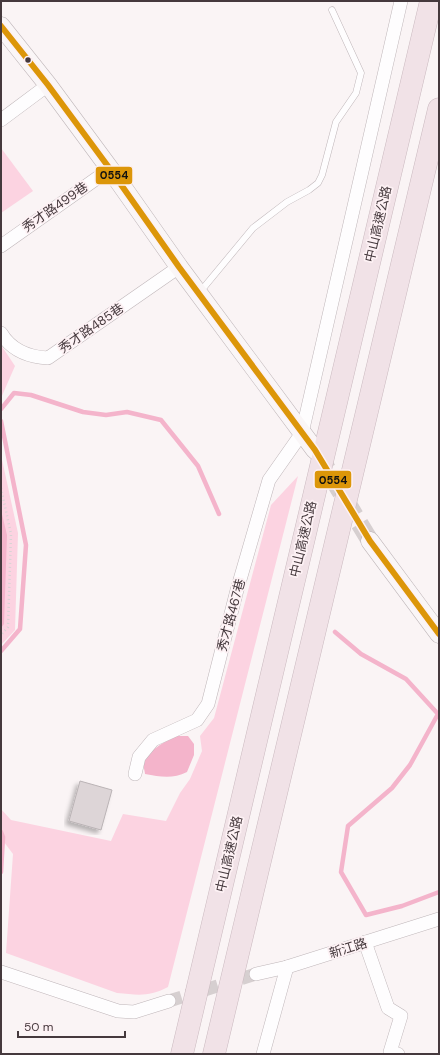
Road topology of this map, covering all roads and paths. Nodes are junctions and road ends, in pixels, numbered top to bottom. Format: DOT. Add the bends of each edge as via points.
graph roads {
  1 [pos="401,1"];
  2 [pos="431,1"];
  3 [pos="332,10"];
  4 [pos="1,26"];
  5 [pos="48,85"];
  6 [pos="439,109"];
  7 [pos="1,120"];
  8 [pos="110,168"];
  9 [pos="1,246"];
  10 [pos="179,267"];
  11 [pos="199,293"];
  12 [pos="1,333"];
  13 [pos="302,432"];
  14 [pos="315,450"];
  15 [pos="1,488"];
  16 [pos="370,541"];
  17 [pos="439,634"];
  18 [pos="1,635"];
  19 [pos="135,774"];
  20 [pos="439,919"];
  21 [pos="365,942"];
  22 [pos="287,967"];
  23 [pos="1,972"];
  24 [pos="256,974"];
  25 [pos="169,1001"];
  26 [pos="182,1054"];
  27 [pos="214,1054"];
  28 [pos="263,1054"];
  29 [pos="398,1054"];
  1 -- 13 [label="street"];
  2 -- 26 [label="highway, 中山高速公路"];
  3 -- 11 [label="lane" via="361,73 356,93 336,122 322,175 318,183 309,190 287,202 253,228"];
  4 -- 5 [label="main road"];
  5 -- 7 [label="street"];
  5 -- 8 [label="main road"];
  6 -- 27 [label="highway"];
  8 -- 9 [label="street, 秀才路499巷"];
  8 -- 10 [label="main road"];
  10 -- 11 [label="main road"];
  10 -- 12 [label="street, 秀才路485巷" via="48,358 36,357 17,350"];
  11 -- 13 [label="main road"];
  13 -- 14 [label="main road"];
  13 -- 19 [label="street, 秀才路467巷" via="269,480 208,704 197,720 153,740 139,757"];
  15 -- 18 [label="path" via="11,534 8,627"];
  16 -- 17 [label="main road"];
  20 -- 21 [label="street, 新江路"];
  21 -- 22 [label="street, 新江路"];
  21 -- 29 [label="street" via="388,1008 401,1016 390,1052"];
  22 -- 24 [label="street, 新江路"];
  22 -- 28 [label="street"];
  23 -- 25 [label="street" via="118,1011 134,1012"];
}
